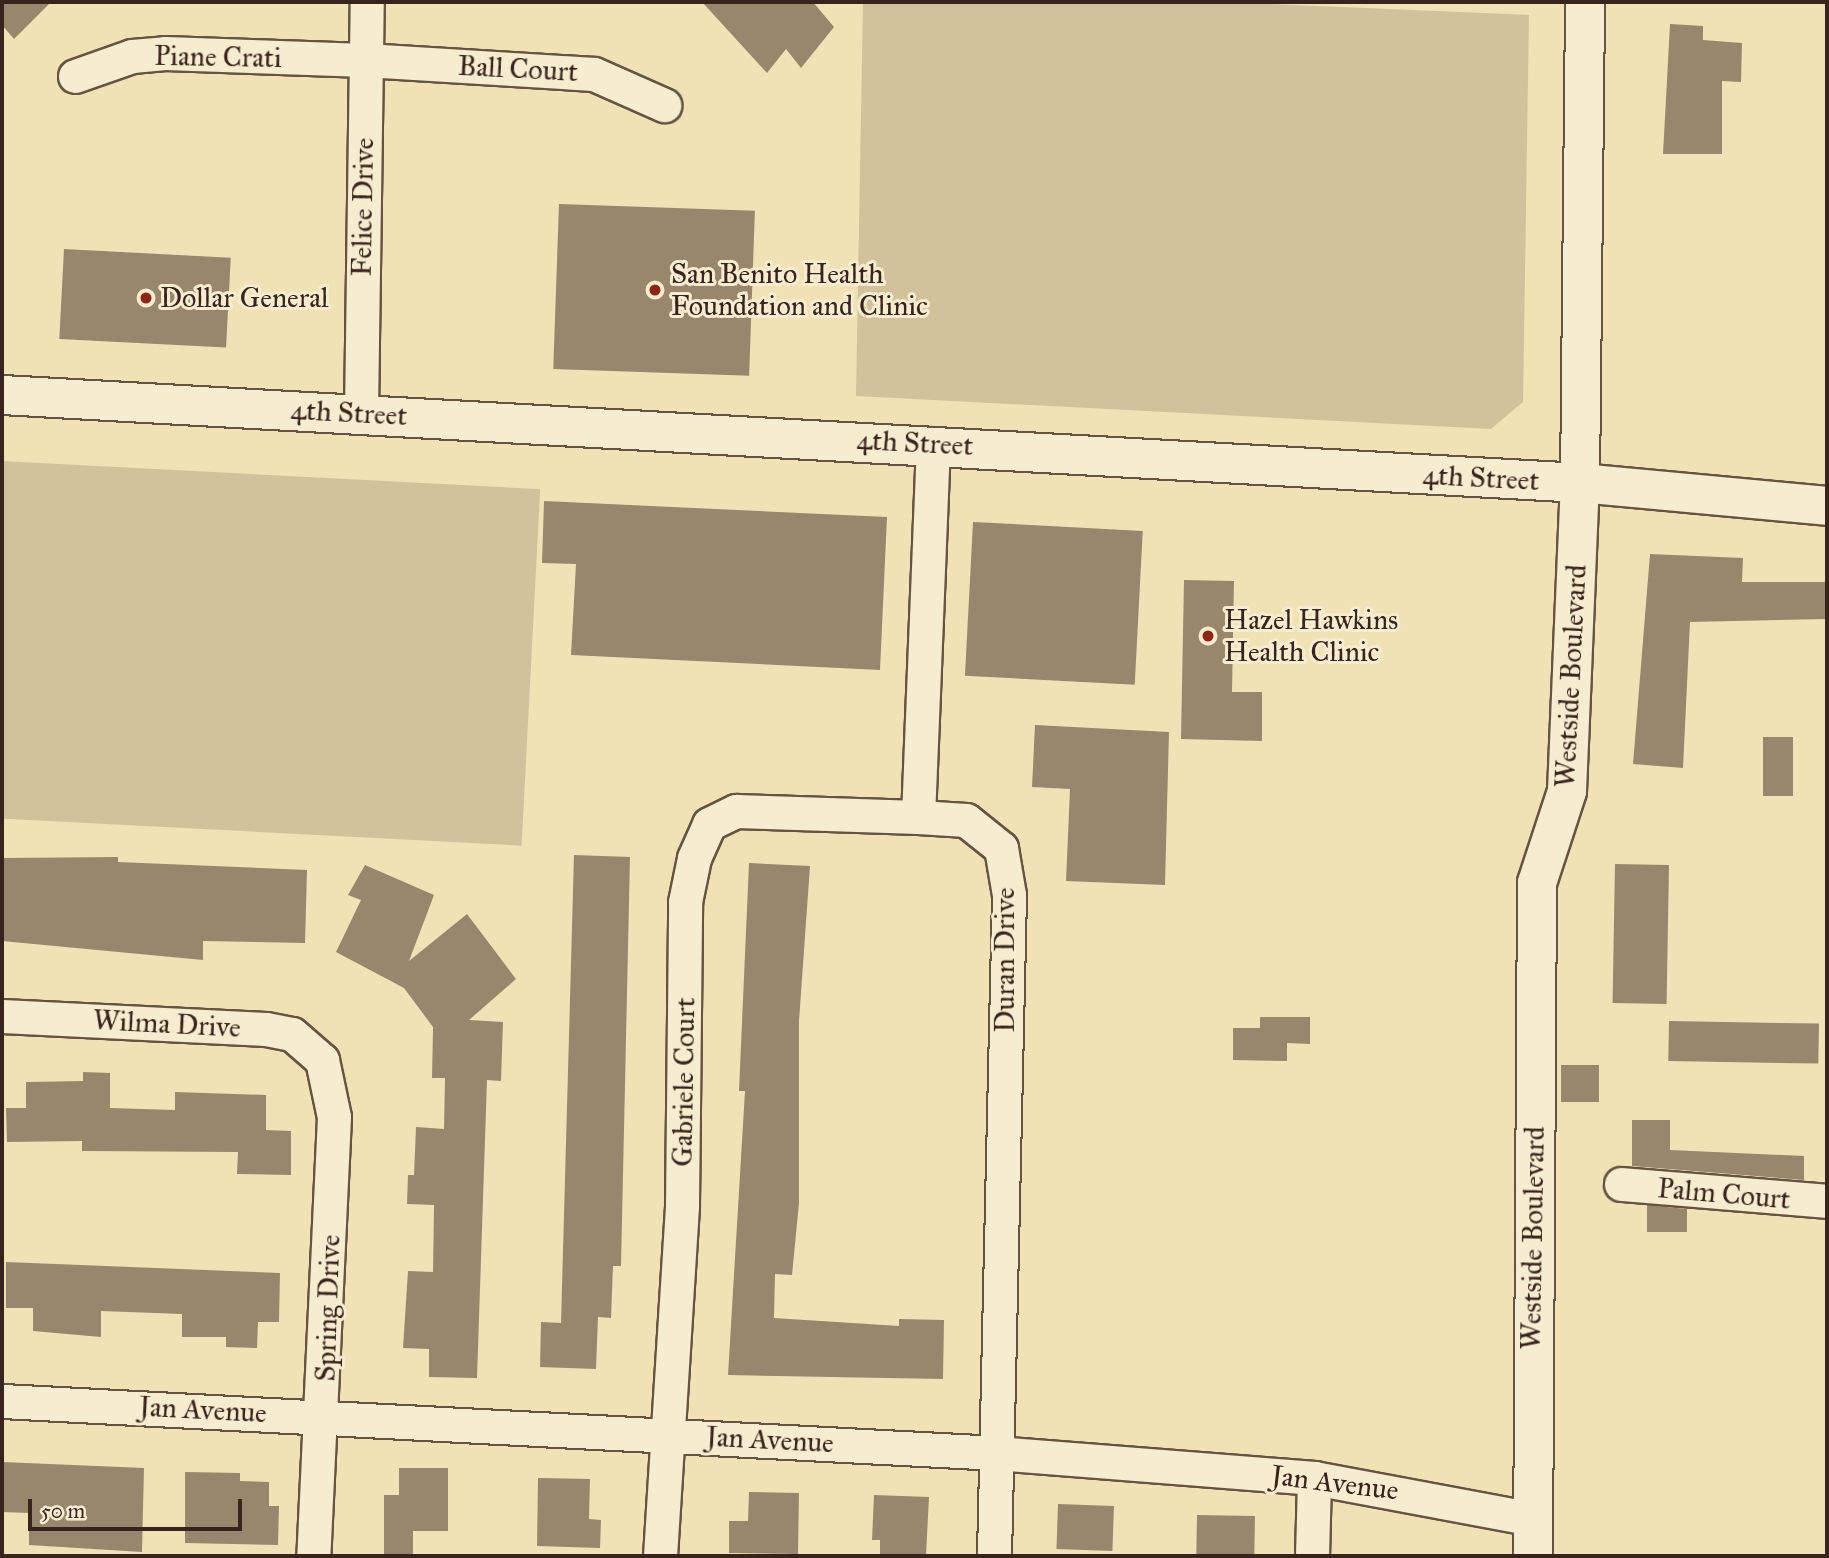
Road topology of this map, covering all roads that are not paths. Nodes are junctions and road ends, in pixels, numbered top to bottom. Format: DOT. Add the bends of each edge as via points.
graph roads {
  1 [pos="367,2"];
  2 [pos="1585,2"];
  3 [pos="365,60"];
  4 [pos="75,76"];
  5 [pos="664,105"];
  6 [pos="2,395"];
  7 [pos="361,413"];
  8 [pos="933,444"];
  9 [pos="1580,483"];
  10 [pos="1827,506"];
  11 [pos="918,817"];
  12 [pos="2,1016"];
  13 [pos="322,1060"];
  14 [pos="1621,1184"];
  15 [pos="1827,1201"];
  16 [pos="2,1401"];
  17 [pos="325,1416"];
  18 [pos="663,1434"];
  19 [pos="996,1453"];
  20 [pos="1314,1478"];
  21 [pos="1533,1538"];
  22 [pos="313,1556"];
  23 [pos="660,1556"];
  24 [pos="993,1556"];
  25 [pos="1312,1556"];
  1 -- 3 [label="street, Felice Drive"];
  2 -- 9 [label="main road, Westside Boulevard"];
  3 -- 4 [label="street, Piane Crati" via="164,53 132,56"];
  3 -- 5 [label="street, Ball Court" via="594,74"];
  3 -- 7 [label="street, Felice Drive"];
  6 -- 7 [label="main road, 4th Street"];
  7 -- 8 [label="main road, 4th Street"];
  8 -- 9 [label="main road, 4th Street"];
  8 -- 11 [label="street"];
  9 -- 10 [label="main road, 4th Street"];
  9 -- 21 [label="main road, Westside Boulevard" via="1567,791 1536,883"];
  11 -- 18 [label="street, Gabriele Court" via="736,811 709,824 694,858 685,902 682,1205"];
  11 -- 19 [label="street, Duran Drive" via="966,820 1001,848 1009,895"];
  12 -- 13 [label="street, Wilma Drive" via="265,1029 292,1034"];
  13 -- 17 [label="street, Spring Drive" via="334,1117"];
  14 -- 15 [label="street, Palm Court"];
  16 -- 17 [label="street, Jan Avenue"];
  17 -- 18 [label="street, Jan Avenue"];
  17 -- 22 [label="street, Spring Drive" via="316,1458"];
  18 -- 19 [label="street, Jan Avenue"];
  18 -- 23 [label="street, Gabriele Court"];
  19 -- 20 [label="street, Jan Avenue"];
  19 -- 24 [label="street, Duran Drive"];
  20 -- 21 [label="street, Jan Avenue"];
  20 -- 25 [label="street"];
}
